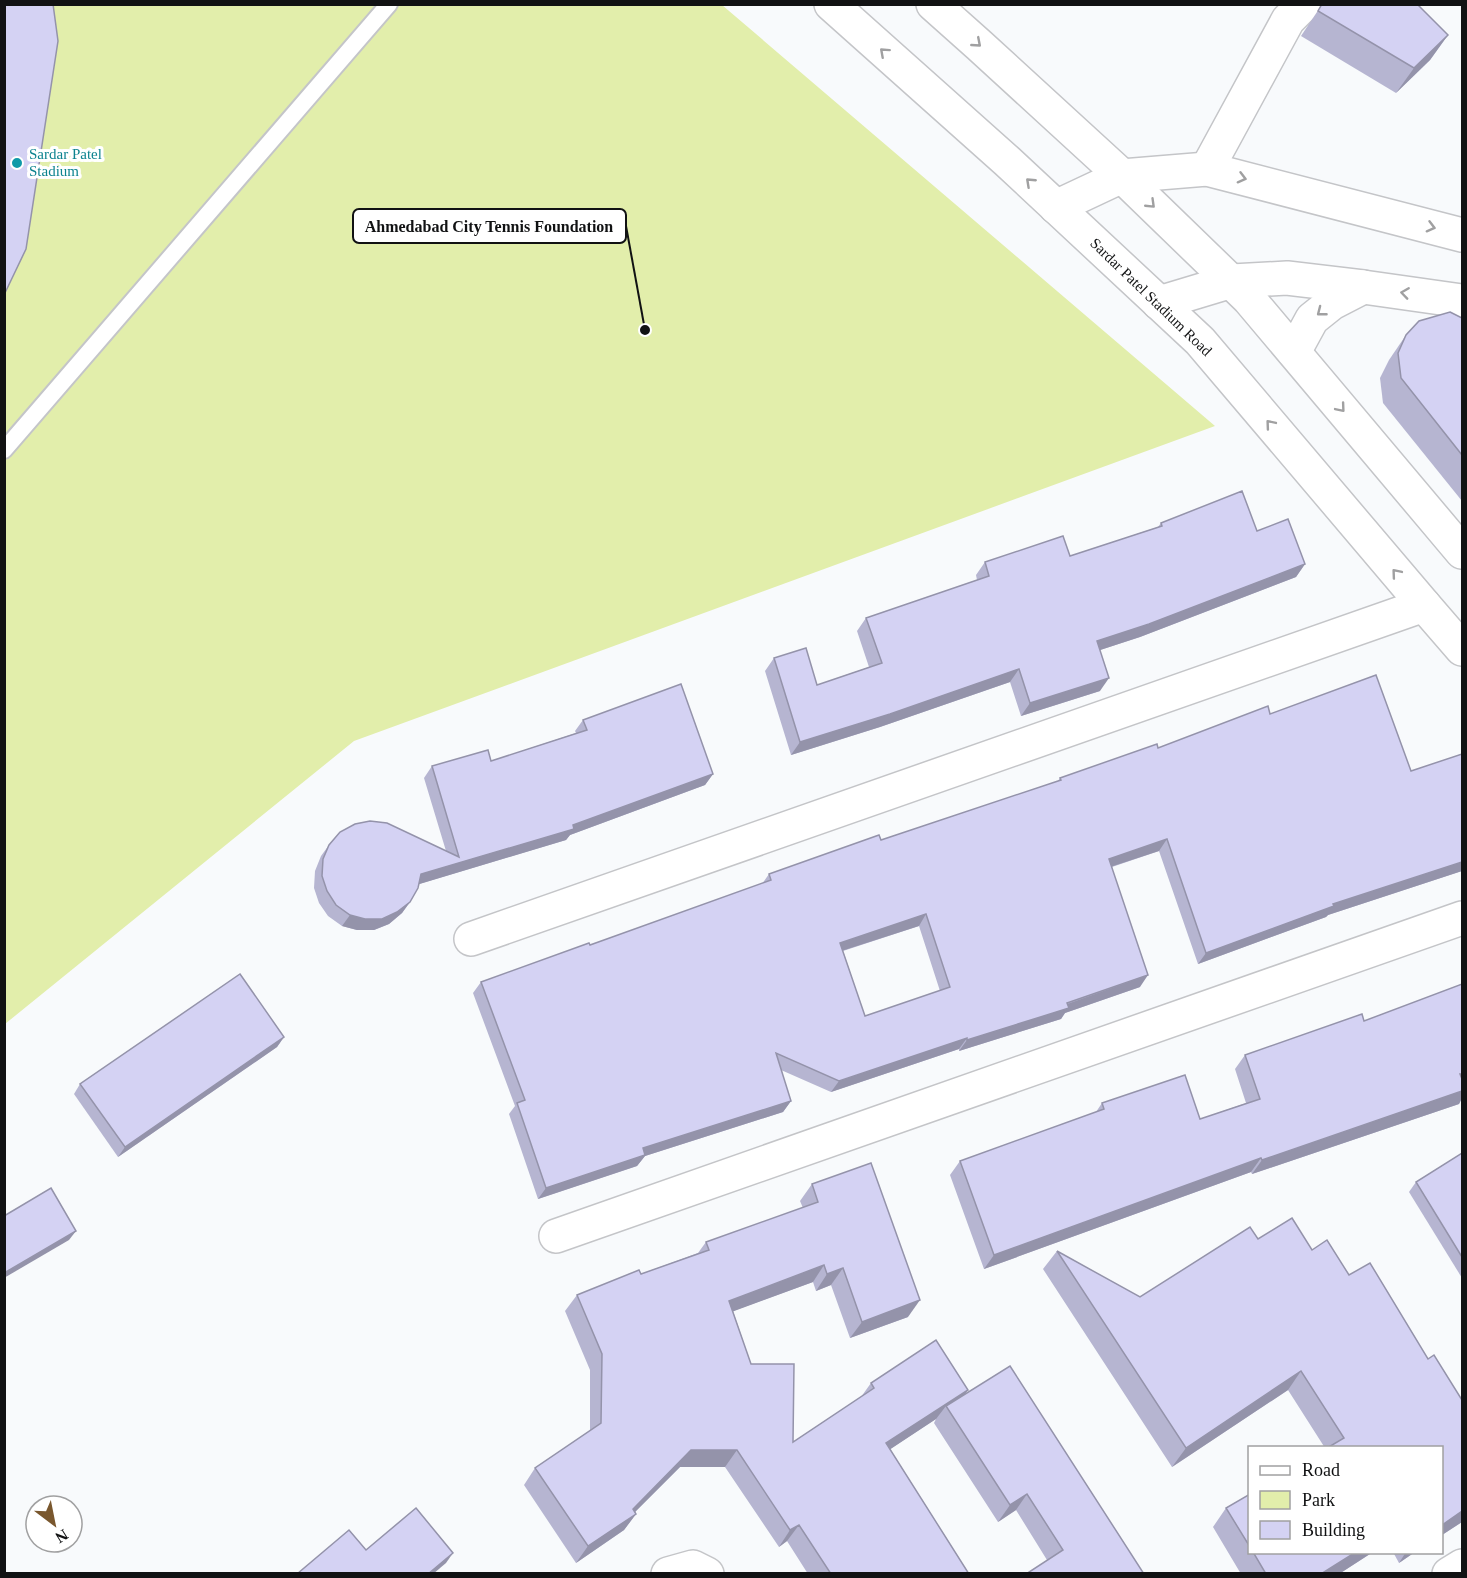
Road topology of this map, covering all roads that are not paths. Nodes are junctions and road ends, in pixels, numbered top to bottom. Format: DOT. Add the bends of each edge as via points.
graph roads {
  1 [pos="389,4"];
  2 [pos="831,4"];
  3 [pos="933,4"];
  4 [pos="1304,4"];
  5 [pos="1207,169"];
  6 [pos="1122,176"];
  7 [pos="1056,207"];
  8 [pos="1462,235"];
  9 [pos="1232,281"];
  10 [pos="1363,287"];
  11 [pos="1462,301"];
  12 [pos="1159,303"];
  13 [pos="1294,352"];
  14 [pos="4,450"];
  15 [pos="1462,552"];
  16 [pos="1424,605"];
  17 [pos="1462,649"];
  18 [pos="1462,918"];
  19 [pos="471,939"];
  20 [pos="556,1236"];
  21 [pos="1462,1566"];
  22 [pos="668,1574"];
  23 [pos="706,1574"];
  24 [pos="1449,1574"];
  1 -- 14 [label="lane"];
  7 -- 2 [label="street, Sardar Patel Stadium Road, one-way"];
  3 -- 6 [label="street, one-way"];
  4 -- 5 [label="street" via="1288,20"];
  5 -- 6 [label="street"];
  5 -- 8 [label="street, one-way"];
  6 -- 7 [label="street"];
  6 -- 9 [label="street, one-way"];
  7 -- 12 [label="street, Sardar Patel Stadium Road"];
  9 -- 10 [label="street" via="1287,278"];
  9 -- 12 [label="street"];
  9 -- 13 [label="street"];
  11 -- 10 [label="street, one-way"];
  10 -- 13 [label="street, one-way" via="1312,319"];
  16 -- 12 [label="street, Sardar Patel Stadium Road, one-way" via="1200,341"];
  13 -- 15 [label="street, one-way"];
  16 -- 17 [label="street, Sardar Patel Stadium Road"];
  16 -- 19 [label="street"];
  18 -- 20 [label="street"];
  21 -- 24 [label="street"];
  22 -- 23 [label="street" via="693,1567"];
}
